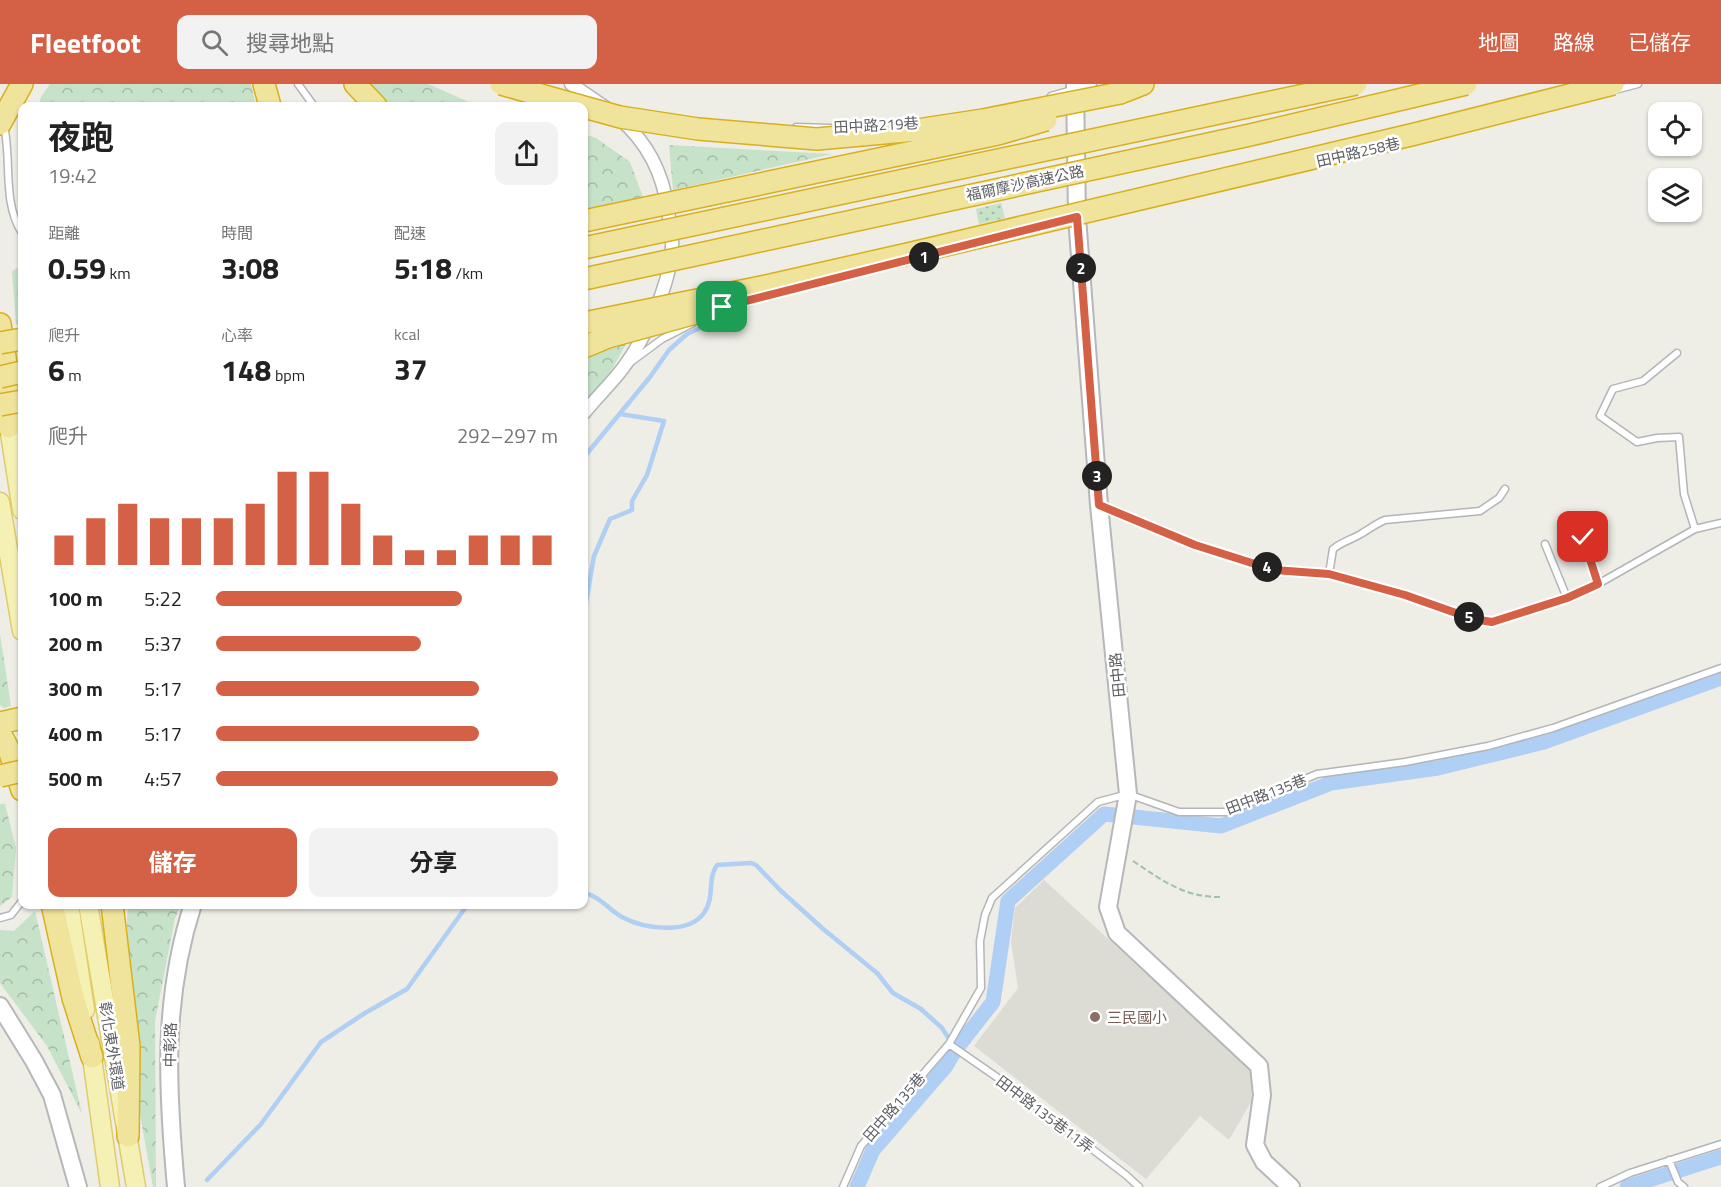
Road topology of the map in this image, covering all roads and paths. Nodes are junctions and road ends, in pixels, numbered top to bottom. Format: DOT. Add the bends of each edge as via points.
graph roads {
  1 [pos="22,84"];
  2 [pos="264,84"];
  3 [pos="298,84"];
  4 [pos="501,84"];
  5 [pos="571,84"];
  6 [pos="1093,84"];
  7 [pos="1143,84"];
  8 [pos="1356,84"];
  9 [pos="1466,84"];
  10 [pos="1613,84"];
  11 [pos="1638,84"];
  12 [pos="356,85"];
  13 [pos="1075,87"];
  14 [pos="1120,93"];
  15 [pos="1043,98"];
  16 [pos="269,102"];
  17 [pos="311,102"];
  18 [pos="364,102"];
  19 [pos="372,102"];
  20 [pos="566,102"];
  21 [pos="588,108"];
  22 [pos="1000,109"];
  23 [pos="1,121"];
  24 [pos="672,121"];
  25 [pos="742,125"];
  26 [pos="788,127"];
  27 [pos="865,127"];
  28 [pos="841,128"];
  29 [pos="1077,217"];
  30 [pos="588,220"];
  31 [pos="18,226"];
  32 [pos="588,247"];
  33 [pos="872,270"];
  34 [pos="588,278"];
  35 [pos="767,291"];
  36 [pos="588,322"];
  37 [pos="0,324"];
  38 [pos="18,340"];
  39 [pos="0,343"];
  40 [pos="588,346"];
  41 [pos="1677,353"];
  42 [pos="623,368"];
  43 [pos="18,373"];
  44 [pos="0,376"];
  45 [pos="18,401"];
  46 [pos="0,405"];
  47 [pos="588,408"];
  48 [pos="9,427"];
  49 [pos="18,484"];
  50 [pos="1505,489"];
  51 [pos="0,502"];
  52 [pos="1099,505"];
  53 [pos="1721,523"];
  54 [pos="1695,529"];
  55 [pos="1583,537"];
  56 [pos="1545,544"];
  57 [pos="1329,574"];
  58 [pos="1598,584"];
  59 [pos="1567,598"];
  60 [pos="18,608"];
  61 [pos="1721,668"];
  62 [pos="18,719"];
  63 [pos="0,723"];
  64 [pos="0,733"];
  65 [pos="18,772"];
  66 [pos="0,777"];
  67 [pos="18,778"];
  68 [pos="1127,801"];
  69 [pos="1117,851"];
  70 [pos="1223,897"];
  71 [pos="18,906"];
  72 [pos="53,909"];
  73 [pos="70,909"];
  74 [pos="89,909"];
  75 [pos="113,909"];
  76 [pos="192,909"];
  77 [pos="0,918"];
  78 [pos="0,1006"];
  79 [pos="949,1044"];
  80 [pos="92,1057"];
  81 [pos="128,1136"];
  82 [pos="1721,1144"];
  83 [pos="1669,1160"];
  84 [pos="135,1180"];
  85 [pos="1681,1185"];
  86 [pos="78,1187"];
  87 [pos="110,1187"];
  88 [pos="176,1187"];
  89 [pos="843,1187"];
  90 [pos="1139,1187"];
  91 [pos="1291,1187"];
  92 [pos="1600,1187"];
  1 -- 23 [label="highway"];
  2 -- 16 [label="highway"];
  3 -- 17 [label="lane"];
  4 -- 20 [label="highway, bridge"];
  5 -- 42 [label="street" via="631,129 654,159 665,189 672,246 664,290"];
  6 -- 13 [label="lane"];
  7 -- 14 [label="highway"];
  8 -- 32 [label="highway, 福爾摩沙高速公路, bridge"];
  9 -- 34 [label="highway, 福爾摩沙高速公路, bridge" via="1227,140"];
  10 -- 35 [label="highway, bridge"];
  11 -- 29 [label="lane, 田中路258巷"];
  12 -- 18 [label="highway"];
  12 -- 19 [label="highway"];
  13 -- 15 [label="lane"];
  13 -- 29 [label="street, 田中路"];
  14 -- 21 [label="highway, bridge" via="983,120 817,139 698,129"];
  14 -- 30 [label="highway, bridge" via="998,134"];
  22 -- 27 [label="lane, 田中路219巷" via="946,122"];
  23 -- 31 [label="lane" via="8,144 8,182"];
  24 -- 25 [label="lane"];
  26 -- 28 [label="lane, 田中路219巷"];
  29 -- 33 [label="lane, 田中路258巷"];
  29 -- 52 [label="street, 田中路"];
  35 -- 36 [label="highway, bridge"];
  35 -- 40 [label="highway, bridge"];
  35 -- 42 [label="lane" via="722,307 662,339"];
  37 -- 48 [label="highway" via="8,376"];
  38 -- 39 [label="highway, bridge"];
  41 -- 54 [label="lane" via="1643,381 1613,389 1600,416 1636,442 1679,437 1684,494"];
  42 -- 47 [label="street"];
  43 -- 44 [label="highway, bridge"];
  44 -- 48 [label="highway"];
  45 -- 46 [label="highway, bridge"];
  48 -- 49 [label="main road"];
  50 -- 57 [label="lane" via="1480,511 1385,520 1373,525 1333,549"];
  51 -- 60 [label="main road"];
  52 -- 57 [label="lane" via="1195,545 1274,570"];
  52 -- 68 [label="street, 田中路"];
  53 -- 54 [label="lane"];
  54 -- 58 [label="lane"];
  55 -- 58 [label="lane"];
  56 -- 59 [label="lane"];
  57 -- 59 [label="lane" via="1492,622"];
  58 -- 59 [label="lane"];
  61 -- 68 [label="lane, 田中路135巷" via="1553,728 1488,746 1317,774 1227,812 1179,812"];
  62 -- 63 [label="highway"];
  64 -- 67 [label="highway"];
  65 -- 66 [label="highway, bridge"];
  68 -- 69 [label="street, 田中路"];
  68 -- 79 [label="lane, 田中路135巷" via="1098,802 992,898 980,941 981,988"];
  69 -- 70 [label="path" via="1176,889"];
  69 -- 91 [label="street, 田中路" via="1108,907 1117,933 1259,1066 1263,1095 1255,1145 1264,1162"];
  71 -- 77 [label="lane" via="11,915"];
  72 -- 80 [label="highway" via="73,998"];
  73 -- 80 [label="main road, 彰化東外環道"];
  74 -- 81 [label="main road, 彰化東外環道"];
  75 -- 81 [label="highway" via="129,1046"];
  76 -- 88 [label="street, 中彰路" via="178,956 169,1032"];
  78 -- 86 [label="street" via="52,1095"];
  79 -- 89 [label="lane, 田中路135巷" via="861,1146"];
  79 -- 90 [label="lane, 田中路135巷11弄"];
  80 -- 87 [label="main road, 彰化東外環道"];
  81 -- 84 [label="main road, 彰化東外環道"];
  82 -- 83 [label="lane"];
  83 -- 85 [label="lane"];
  83 -- 92 [label="lane"];
}
